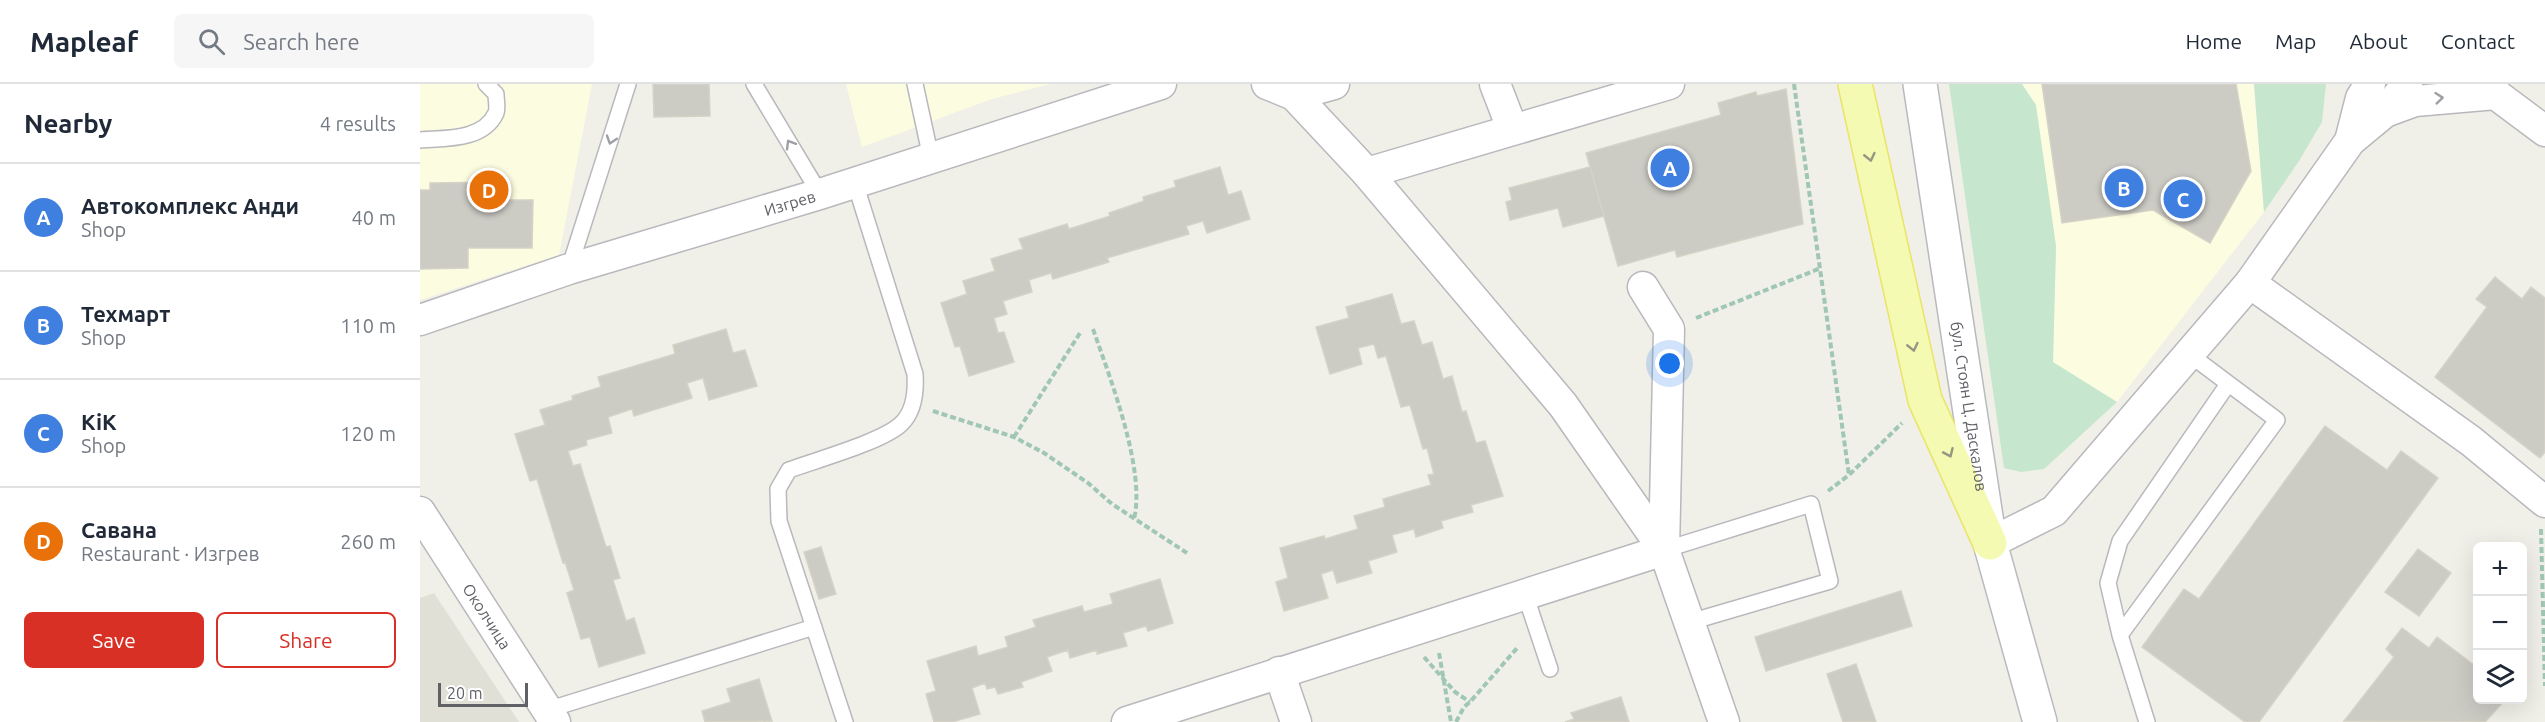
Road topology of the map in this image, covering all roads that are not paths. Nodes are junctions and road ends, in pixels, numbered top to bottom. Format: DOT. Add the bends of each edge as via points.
graph roads {
  1 [pos="486,84"];
  2 [pos="628,84"];
  3 [pos="753,84"];
  4 [pos="915,84"];
  5 [pos="1161,84"];
  6 [pos="1334,84"];
  7 [pos="1495,84"];
  8 [pos="1669,84"];
  9 [pos="1920,84"];
  10 [pos="2407,84"];
  11 [pos="1280,89"];
  12 [pos="2489,89"];
  13 [pos="1856,92"];
  14 [pos="2368,94"];
  15 [pos="1512,128"];
  16 [pos="2545,130"];
  17 [pos="420,140"];
  18 [pos="931,158"];
  19 [pos="1367,173"];
  20 [pos="855,183"];
  21 [pos="820,194"];
  22 [pos="569,269"];
  23 [pos="2250,283"];
  24 [pos="1642,287"];
  25 [pos="420,320"];
  26 [pos="2188,354"];
  27 [pos="2228,384"];
  28 [pos="2543,500"];
  29 [pos="420,512"];
  30 [pos="1990,543"];
  31 [pos="1664,549"];
  32 [pos="1524,594"];
  33 [pos="1690,622"];
  34 [pos="814,627"];
  35 [pos="2120,635"];
  36 [pos="1550,669"];
  37 [pos="1279,672"];
  38 [pos="551,716"];
  39 [pos="845,722"];
  40 [pos="1127,722"];
  41 [pos="1296,722"];
  42 [pos="1724,722"];
  43 [pos="2040,722"];
  44 [pos="2147,722"];
  1 -- 17 [label="lane" via="496,94 496,112 486,126 464,137"];
  2 -- 22 [label="lane, one-way"];
  21 -- 3 [label="lane, one-way"];
  4 -- 18 [label="lane"];
  5 -- 18 [label="street, Изгрев"];
  6 -- 11 [label="street"];
  7 -- 15 [label="street"];
  8 -- 15 [label="street"];
  9 -- 30 [label="street, бул. Стоян Ц. Даскалов"];
  10 -- 14 [label="street"];
  11 -- 19 [label="street"];
  14 -- 12 [label="street, one-way" via="2415,101"];
  12 -- 16 [label="street"];
  13 -- 30 [label="main road, one-way" via="1925,400"];
  14 -- 23 [label="street" via="2350,141"];
  15 -- 19 [label="street"];
  18 -- 20 [label="street, Изгрев"];
  19 -- 31 [label="street" via="1563,405"];
  20 -- 21 [label="street, Изгрев"];
  20 -- 34 [label="lane" via="915,374 916,390 904,422 888,434 789,470 778,489 779,521"];
  21 -- 22 [label="street, Изгрев"];
  22 -- 25 [label="street, Изгрев"];
  23 -- 26 [label="street"];
  23 -- 28 [label="street" via="2471,441"];
  24 -- 31 [label="street" via="1669,329"];
  26 -- 27 [label="lane"];
  26 -- 30 [label="street" via="2054,511"];
  27 -- 35 [label="lane" via="2120,541 2108,583"];
  27 -- 35 [label="lane" via="2277,420"];
  29 -- 38 [label="street, Околчица"];
  30 -- 43 [label="street, бул. Стоян Ц. Даскалов"];
  31 -- 32 [label="street"];
  31 -- 33 [label="street"];
  31 -- 33 [label="lane" via="1811,504 1830,581"];
  32 -- 36 [label="lane"];
  32 -- 37 [label="street"];
  33 -- 42 [label="street"];
  34 -- 38 [label="lane"];
  34 -- 39 [label="lane"];
  35 -- 44 [label="lane"];
  37 -- 40 [label="street"];
  37 -- 41 [label="street"];
}
